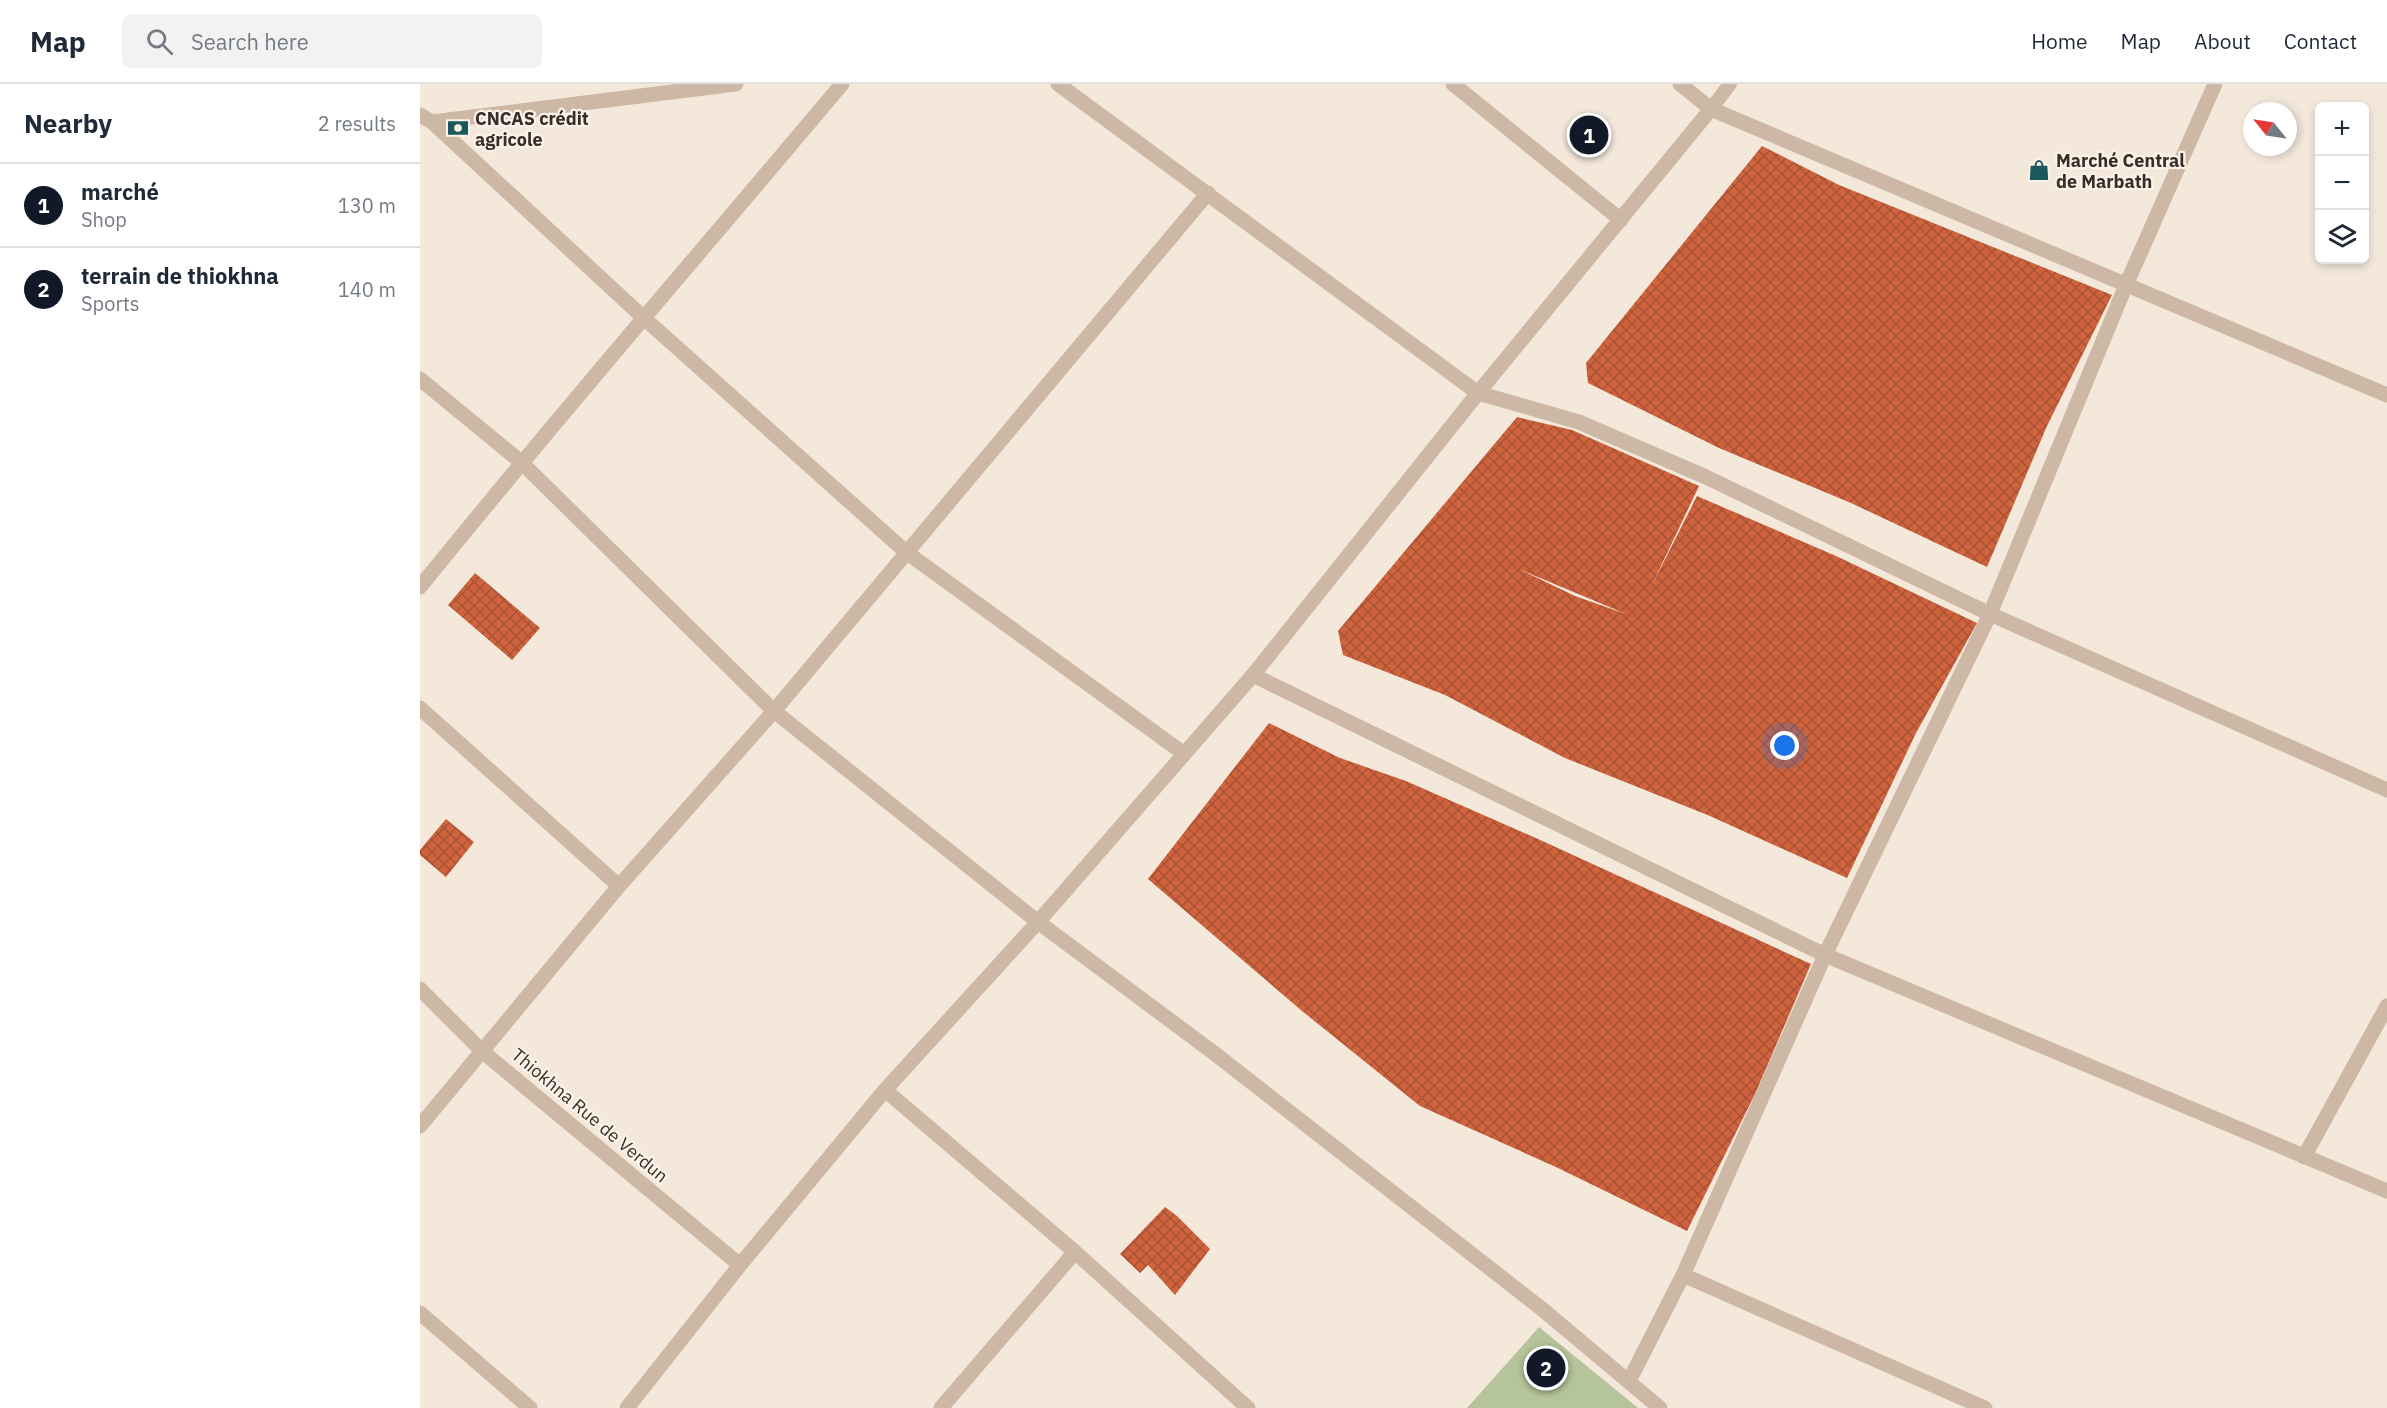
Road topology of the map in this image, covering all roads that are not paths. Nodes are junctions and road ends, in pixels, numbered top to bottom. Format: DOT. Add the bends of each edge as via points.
graph roads {
  1 [pos="736,84"];
  2 [pos="842,84"];
  3 [pos="1059,84"];
  4 [pos="1453,84"];
  5 [pos="1680,84"];
  6 [pos="1730,84"];
  7 [pos="2215,84"];
  8 [pos="1711,109"];
  9 [pos="426,118"];
  10 [pos="1208,193"];
  11 [pos="1621,220"];
  12 [pos="2126,285"];
  13 [pos="645,320"];
  14 [pos="420,379"];
  15 [pos="1478,393"];
  16 [pos="2387,396"];
  17 [pos="521,462"];
  18 [pos="906,552"];
  19 [pos="420,587"];
  20 [pos="1990,614"];
  21 [pos="1253,675"];
  22 [pos="420,708"];
  23 [pos="774,711"];
  24 [pos="1183,753"];
  25 [pos="2387,790"];
  26 [pos="619,886"];
  27 [pos="1038,922"];
  28 [pos="1825,955"];
  29 [pos="420,989"];
  30 [pos="2387,1006"];
  31 [pos="483,1052"];
  32 [pos="885,1090"];
  33 [pos="420,1126"];
  34 [pos="2304,1157"];
  35 [pos="2387,1191"];
  36 [pos="1075,1252"];
  37 [pos="740,1265"];
  38 [pos="1683,1275"];
  39 [pos="420,1313"];
  40 [pos="1629,1381"];
  41 [pos="530,1408"];
  42 [pos="627,1408"];
  43 [pos="941,1408"];
  44 [pos="1248,1408"];
  45 [pos="1660,1408"];
  46 [pos="1985,1408"];
  1 -- 9 [label="street"];
  2 -- 13 [label="street"];
  3 -- 10 [label="street"];
  4 -- 11 [label="street"];
  5 -- 8 [label="street"];
  6 -- 8 [label="lane"];
  7 -- 12 [label="street"];
  8 -- 11 [label="street"];
  8 -- 12 [label="street"];
  9 -- 13 [label="street"];
  10 -- 15 [label="street"];
  10 -- 18 [label="street"];
  11 -- 15 [label="street"];
  12 -- 16 [label="street"];
  12 -- 20 [label="street"];
  13 -- 17 [label="street"];
  13 -- 18 [label="street"];
  14 -- 17 [label="street"];
  15 -- 20 [label="street" via="1579,422 1706,477"];
  15 -- 21 [label="street"];
  17 -- 19 [label="street"];
  17 -- 23 [label="street"];
  18 -- 23 [label="street"];
  18 -- 24 [label="street"];
  20 -- 25 [label="street"];
  20 -- 28 [label="street"];
  21 -- 24 [label="street"];
  21 -- 28 [label="street"];
  22 -- 26 [label="street"];
  23 -- 26 [label="street"];
  23 -- 27 [label="street"];
  24 -- 27 [label="street"];
  26 -- 31 [label="street"];
  27 -- 32 [label="street"];
  27 -- 40 [label="street" via="1214,1053"];
  28 -- 34 [label="street"];
  28 -- 38 [label="street"];
  29 -- 31 [label="street, Thiokhna Rue de Verdun"];
  30 -- 34 [label="street"];
  31 -- 33 [label="street"];
  31 -- 37 [label="street, Thiokhna Rue de Verdun"];
  32 -- 36 [label="street"];
  32 -- 37 [label="street"];
  34 -- 35 [label="street"];
  36 -- 43 [label="street"];
  36 -- 44 [label="street"];
  37 -- 42 [label="street"];
  38 -- 40 [label="street"];
  38 -- 46 [label="street"];
  39 -- 41 [label="street"];
  40 -- 45 [label="street"];
}
